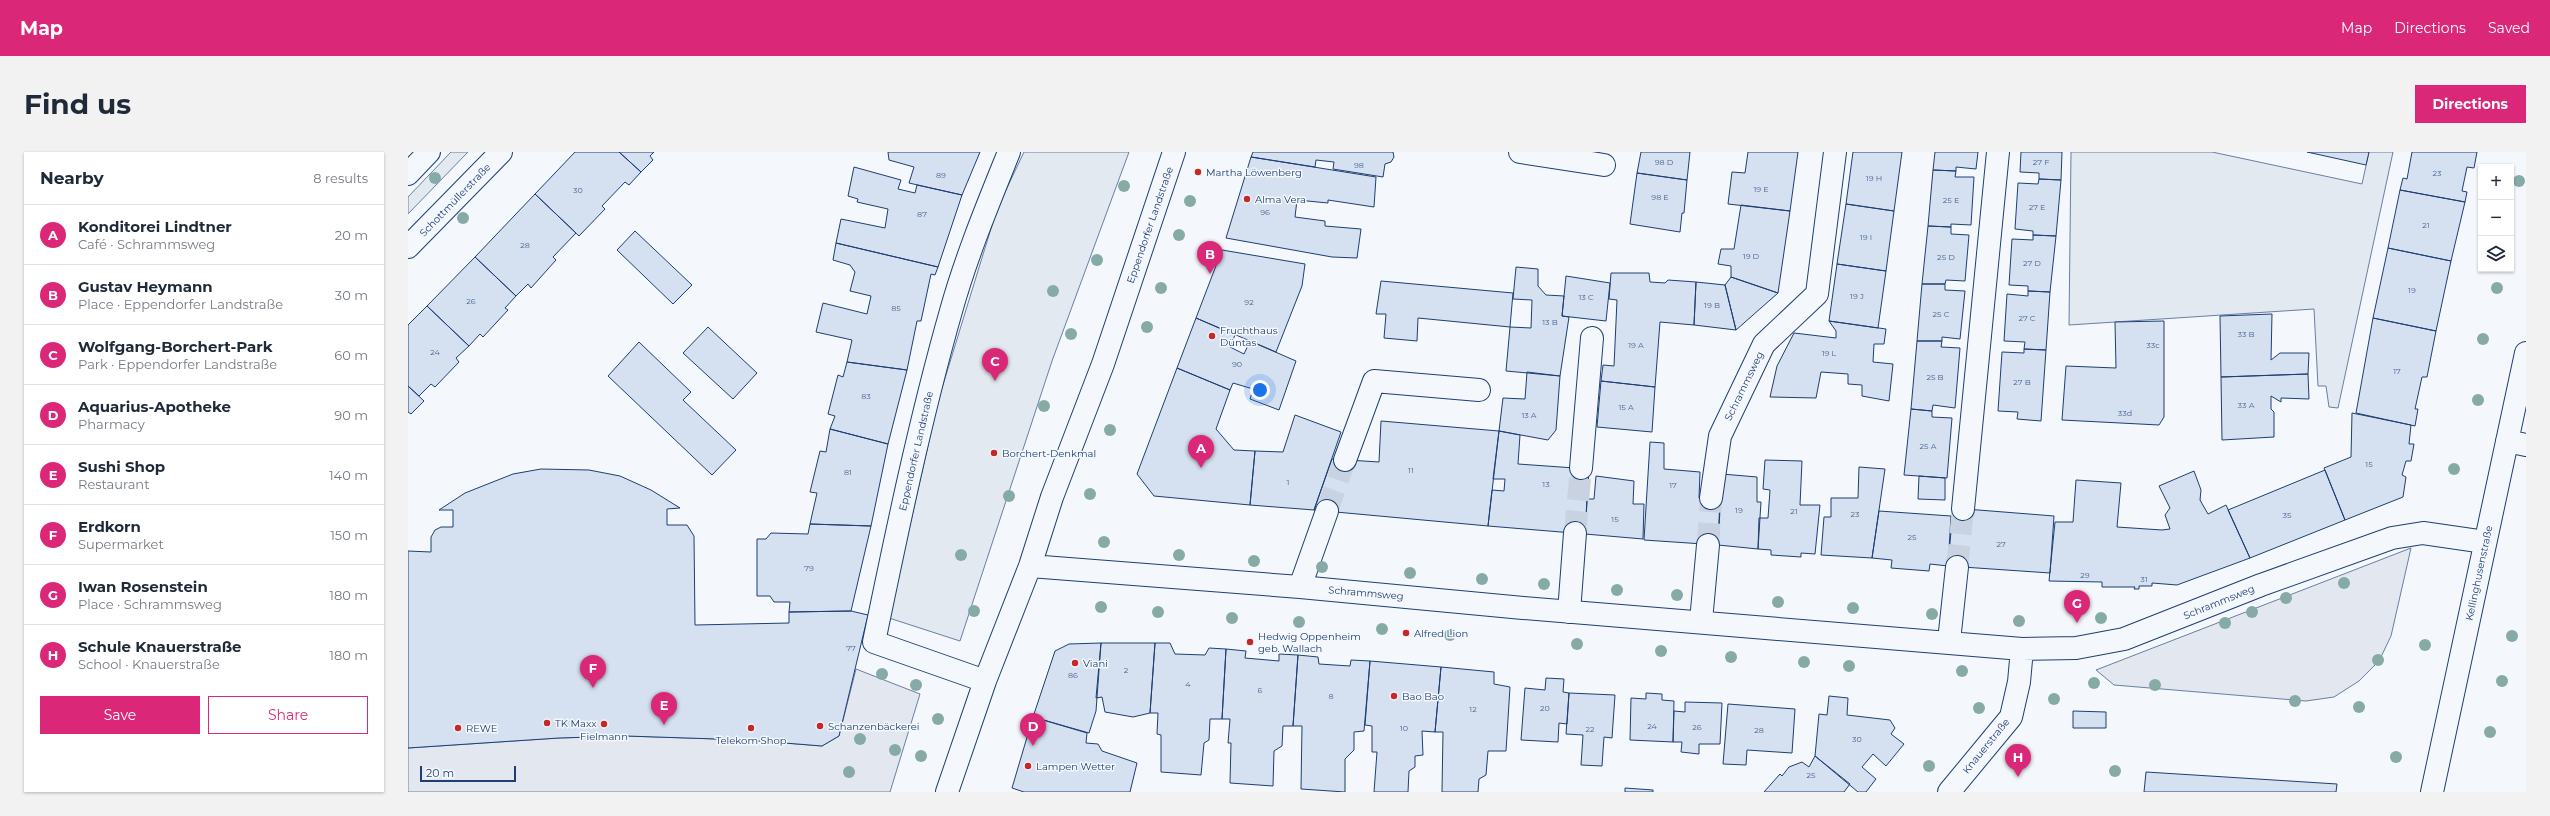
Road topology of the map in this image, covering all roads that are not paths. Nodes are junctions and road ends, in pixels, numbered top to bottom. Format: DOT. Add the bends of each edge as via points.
graph roads {
  1 [pos="429,152"];
  2 [pos="501,152"];
  3 [pos="1009,152"];
  4 [pos="1174,152"];
  5 [pos="1520,152"];
  6 [pos="1835,152"];
  7 [pos="1998,152"];
  8 [pos="1604,165"];
  9 [pos="408,174"];
  10 [pos="408,247"];
  11 [pos="1592,338"];
  12 [pos="2526,353"];
  13 [pos="1480,390"];
  14 [pos="2516,443"];
  15 [pos="1345,460"];
  16 [pos="1581,468"];
  17 [pos="1711,498"];
  18 [pos="1963,509"];
  19 [pos="1327,511"];
  20 [pos="1575,533"];
  21 [pos="2485,542"];
  22 [pos="1708,544"];
  23 [pos="1030,566"];
  24 [pos="1957,567"];
  25 [pos="1300,587"];
  26 [pos="1569,612"];
  27 [pos="1701,621"];
  28 [pos="1949,641"];
  29 [pos="2022,648"];
  30 [pos="985,681"];
  31 [pos="947,792"];
  32 [pos="1949,792"];
  33 [pos="2432,792"];
  1 -- 9 [label="street"];
  2 -- 10 [label="street, Schottmüllerstraße"];
  3 -- 30 [label="street, Eppendorfer Landstraße" via="982,218 951,310 914,453 874,642"];
  4 -- 23 [label="street, Eppendorfer Landstraße" via="1103,364 1052,497"];
  5 -- 8 [label="street"];
  6 -- 17 [label="street, Schrammsweg" via="1817,294 1764,344 1720,436"];
  7 -- 18 [label="street"];
  11 -- 16 [label="street"];
  12 -- 14 [label="street, Kellinghusenstraße"];
  13 -- 15 [label="street" via="1374,381"];
  14 -- 21 [label="street, Kellinghusenstraße"];
  19 -- 25 [label="street"];
  20 -- 26 [label="street"];
  21 -- 29 [label="street, Schrammsweg" via="2424,533 2392,538 2261,585 2124,639 2076,648"];
  21 -- 33 [label="street, Kellinghusenstraße"];
  22 -- 27 [label="street"];
  23 -- 25 [label="street, Schrammsweg"];
  23 -- 30 [label="street, Eppendorfer Landstraße"];
  24 -- 28 [label="street"];
  25 -- 26 [label="street, Schrammsweg"];
  26 -- 27 [label="street, Schrammsweg"];
  27 -- 28 [label="street, Schrammsweg"];
  28 -- 29 [label="street, Schrammsweg"];
  29 -- 32 [label="street, Knauerstraße" via="2019,682 2011,717"];
  30 -- 31 [label="street, Eppendorfer Landstraße"];
}
